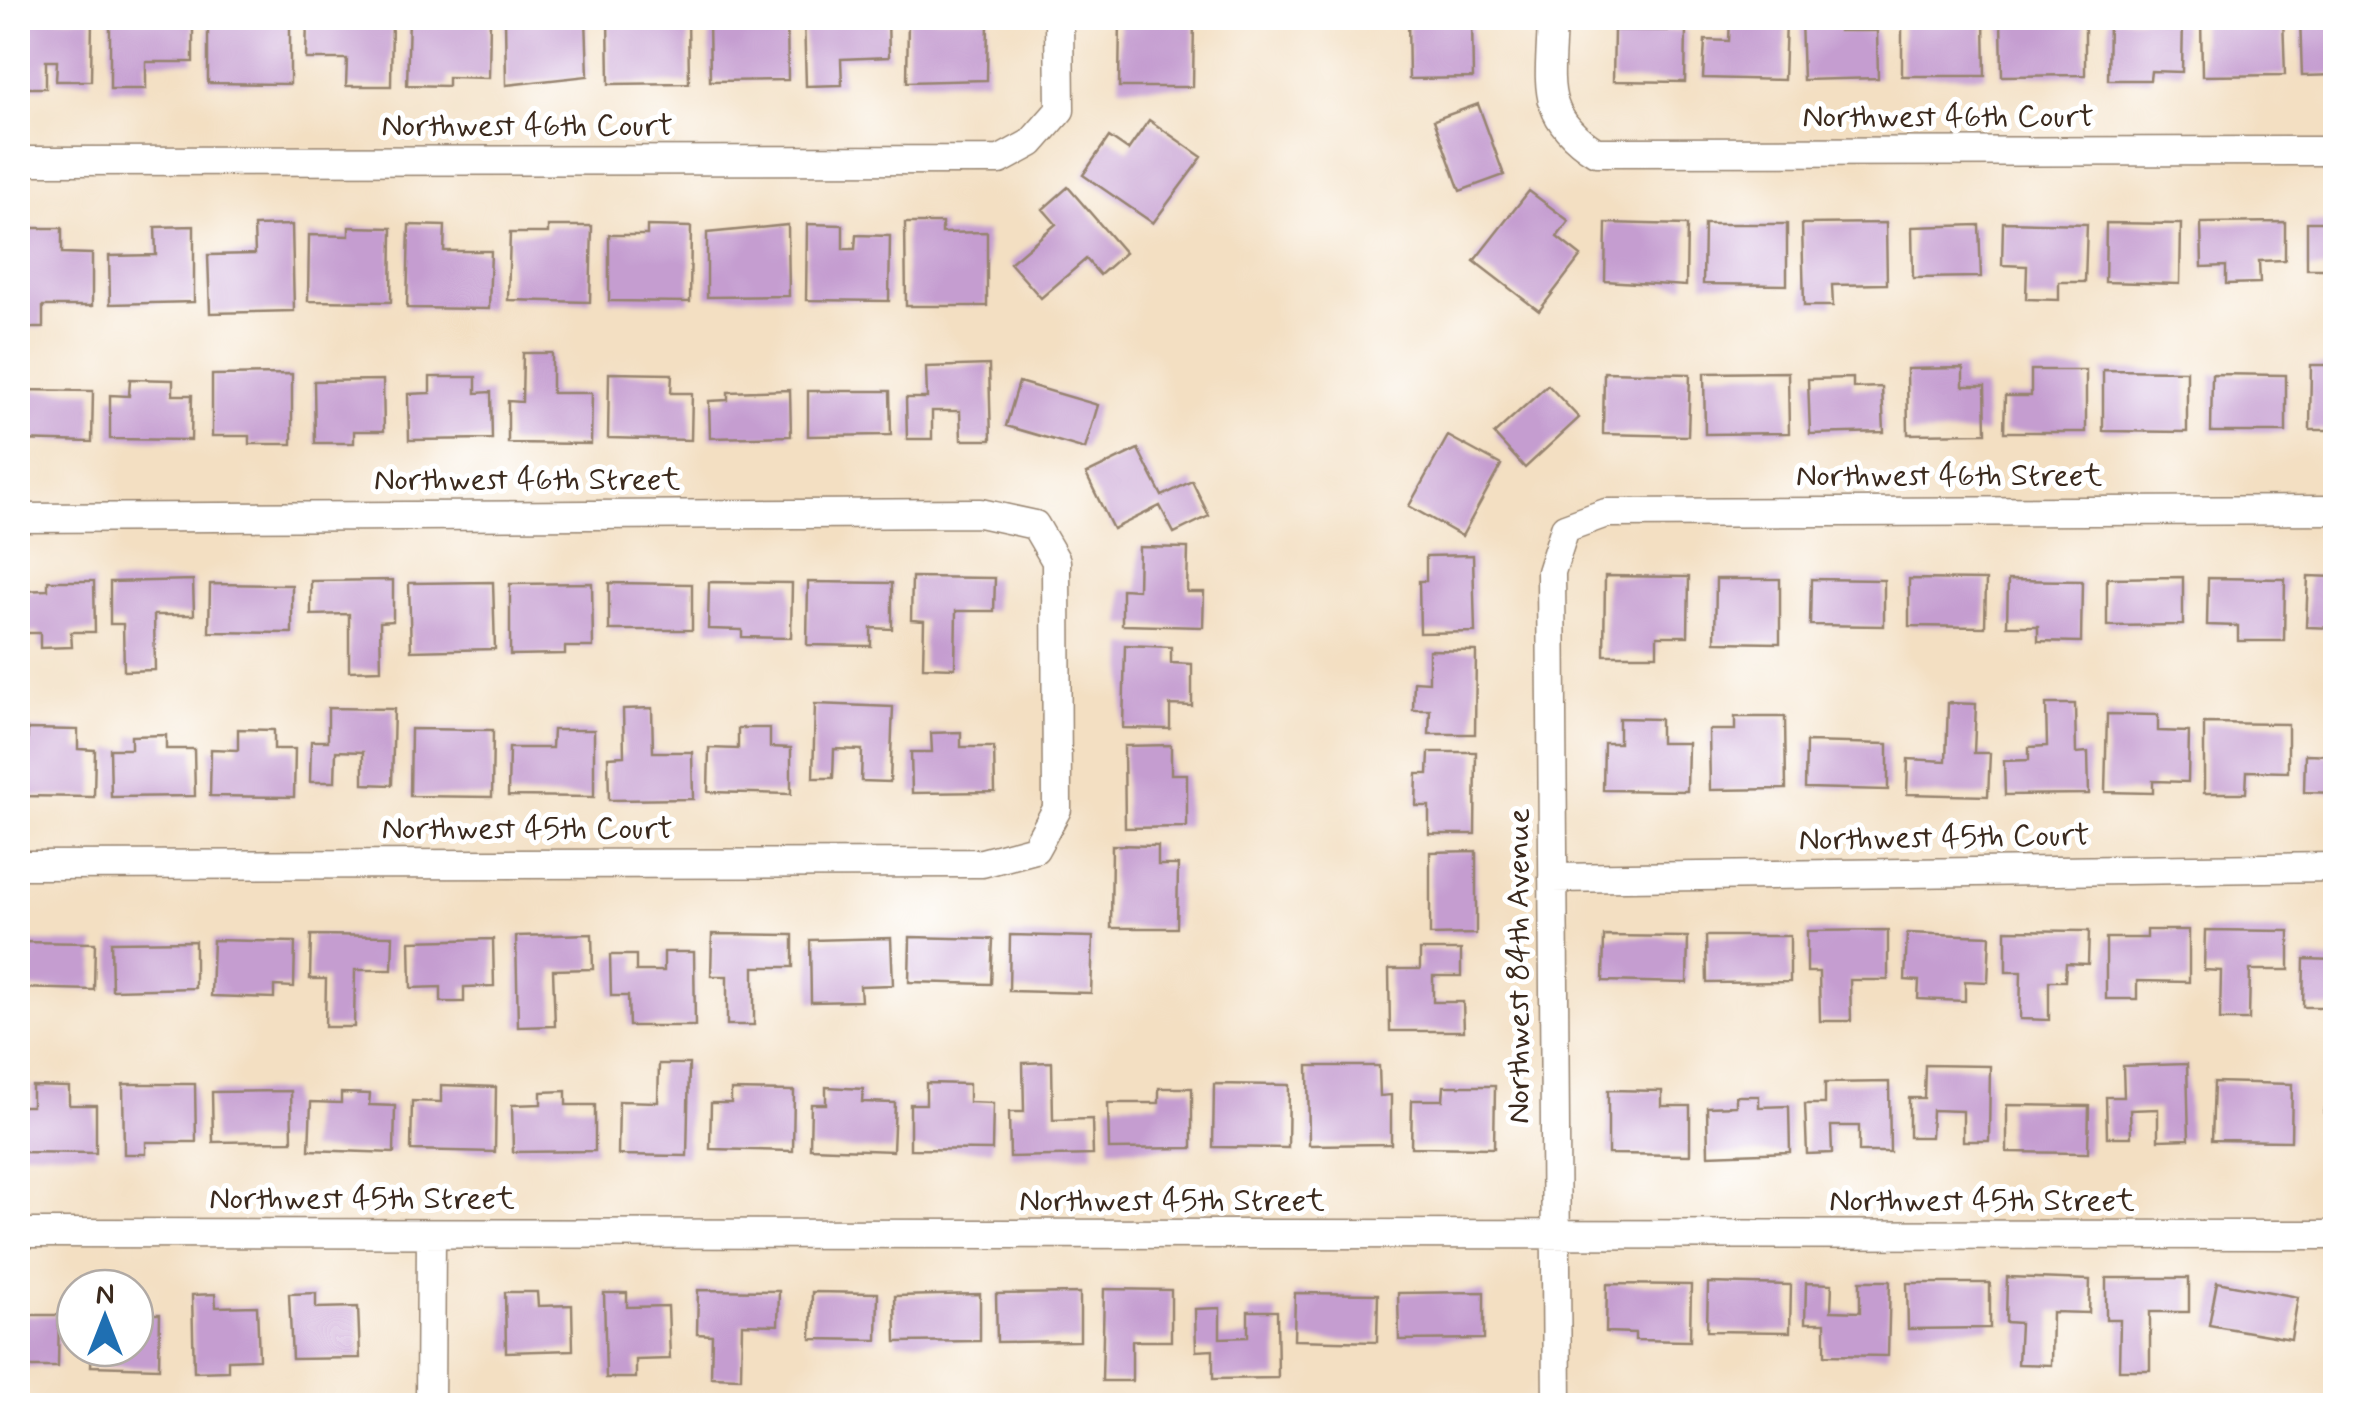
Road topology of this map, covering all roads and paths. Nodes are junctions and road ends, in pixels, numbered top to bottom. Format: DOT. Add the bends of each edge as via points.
graph roads {
  1 [pos="1059,18"];
  2 [pos="1552,18"];
  3 [pos="2336,151"];
  4 [pos="18,161"];
  5 [pos="2336,510"];
  6 [pos="18,518"];
  7 [pos="1566,528"];
  8 [pos="1035,849"];
  9 [pos="18,865"];
  10 [pos="2336,867"];
  11 [pos="1553,878"];
  12 [pos="18,1233"];
  13 [pos="431,1235"];
  14 [pos="2327,1235"];
  15 [pos="1556,1237"];
  16 [pos="430,1406"];
  17 [pos="1557,1406"];
  1 -- 4 [label="street, Northwest 46th Court" via="1060,110 1031,142 1000,160"];
  2 -- 3 [label="street, Northwest 46th Court" via="1550,98 1567,134 1596,152"];
  5 -- 7 [label="street, Northwest 46th Street" via="1606,512"];
  6 -- 8 [label="street, Northwest 46th Street" via="980,512 1035,525 1056,561 1057,752 1057,809"];
  7 -- 11 [label="street, Northwest 84th Avenue" via="1550,572"];
  8 -- 9 [label="street, Northwest 45th Court" via="982,863"];
  10 -- 11 [label="street, Northwest 45th Court"];
  11 -- 15 [label="street, Northwest 84th Avenue"];
  12 -- 13 [label="street, Northwest 45th Street"];
  13 -- 15 [label="street, Northwest 45th Street"];
  13 -- 16 [label="street"];
  14 -- 15 [label="street, Northwest 45th Street"];
  15 -- 17 [label="street, Northwest 84th Avenue"];
}
